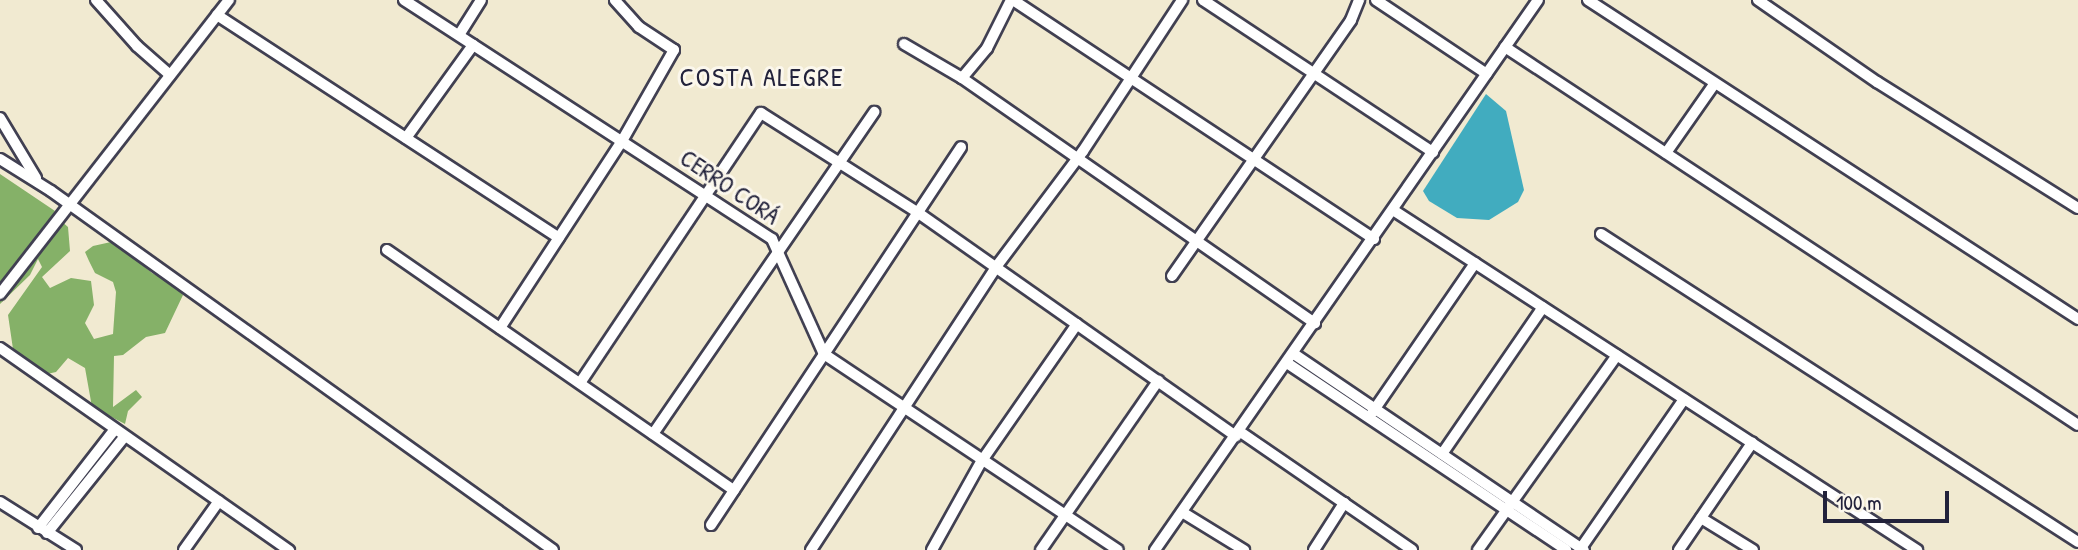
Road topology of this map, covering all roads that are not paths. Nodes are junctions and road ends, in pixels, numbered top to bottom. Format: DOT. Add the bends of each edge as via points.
graph roads {
  1 [pos="96,0"];
  2 [pos="229,0"];
  3 [pos="404,0"];
  4 [pos="481,0"];
  5 [pos="615,0"];
  6 [pos="1012,0"];
  7 [pos="1182,0"];
  8 [pos="1203,0"];
  9 [pos="1359,0"];
  10 [pos="1376,0"];
  11 [pos="1521,0"];
  12 [pos="1588,0"];
  13 [pos="1758,0"];
  14 [pos="1535,4"];
  15 [pos="217,15"];
  16 [pos="459,35"];
  17 [pos="904,44"];
  18 [pos="473,45"];
  19 [pos="1505,47"];
  20 [pos="1311,74"];
  21 [pos="1486,74"];
  22 [pos="170,75"];
  23 [pos="962,78"];
  24 [pos="1130,80"];
  25 [pos="1716,83"];
  26 [pos="874,112"];
  27 [pos="0,118"];
  28 [pos="406,138"];
  29 [pos="622,141"];
  30 [pos="961,147"];
  31 [pos="1433,152"];
  32 [pos="1666,153"];
  33 [pos="0,159"];
  34 [pos="1252,160"];
  35 [pos="1076,161"];
  36 [pos="839,165"];
  37 [pos="51,191"];
  38 [pos="704,194"];
  39 [pos="70,204"];
  40 [pos="2078,208"];
  41 [pos="1393,210"];
  42 [pos="917,212"];
  43 [pos="1601,234"];
  44 [pos="559,238"];
  45 [pos="1374,239"];
  46 [pos="1196,242"];
  47 [pos="780,248"];
  48 [pos="387,250"];
  49 [pos="1475,263"];
  50 [pos="996,267"];
  51 [pos="1172,276"];
  52 [pos="0,294"];
  53 [pos="1544,307"];
  54 [pos="2078,319"];
  55 [pos="1315,323"];
  56 [pos="1077,324"];
  57 [pos="500,328"];
  58 [pos="0,348"];
  59 [pos="824,354"];
  60 [pos="1617,355"];
  61 [pos="1290,358"];
  62 [pos="1158,381"];
  63 [pos="580,383"];
  64 [pos="1684,399"];
  65 [pos="902,409"];
  66 [pos="1372,413"];
  67 [pos="2078,425"];
  68 [pos="120,432"];
  69 [pos="653,434"];
  70 [pos="1237,434"];
  71 [pos="1752,443"];
  72 [pos="1442,454"];
  73 [pos="981,462"];
  74 [pos="734,490"];
  75 [pos="219,501"];
  76 [pos="0,502"];
  77 [pos="1344,503"];
  78 [pos="1509,506"];
  79 [pos="1182,512"];
  80 [pos="1064,515"];
  81 [pos="1701,517"];
  82 [pos="711,525"];
  83 [pos="42,531"];
  84 [pos="2078,542"];
  85 [pos="1582,549"];
  86 [pos="59,550"];
  87 [pos="76,550"];
  88 [pos="184,550"];
  89 [pos="289,550"];
  90 [pos="553,550"];
  91 [pos="811,550"];
  92 [pos="932,550"];
  93 [pos="1041,550"];
  94 [pos="1118,550"];
  95 [pos="1155,550"];
  96 [pos="1244,550"];
  97 [pos="1314,550"];
  98 [pos="1412,550"];
  99 [pos="1478,550"];
  100 [pos="1566,550"];
  101 [pos="1679,550"];
  102 [pos="1753,550"];
  103 [pos="1917,550"];
  1 -- 22 [label="street"];
  2 -- 15 [label="street"];
  3 -- 16 [label="street, CERRO CORÁ"];
  4 -- 16 [label="street"];
  5 -- 29 [label="street" via="639,27 674,50"];
  6 -- 23 [label="street" via="987,48"];
  6 -- 24 [label="street"];
  7 -- 24 [label="street"];
  8 -- 20 [label="street"];
  9 -- 20 [label="street" via="1351,20"];
  10 -- 21 [label="street"];
  11 -- 14 [label="street"];
  12 -- 25 [label="street"];
  13 -- 40 [label="street" via="1877,82"];
  14 -- 19 [label="street"];
  15 -- 22 [label="street"];
  15 -- 28 [label="street"];
  16 -- 18 [label="street, CERRO CORÁ"];
  17 -- 23 [label="street"];
  18 -- 28 [label="street"];
  18 -- 29 [label="street, CERRO CORÁ"];
  19 -- 21 [label="street"];
  19 -- 32 [label="street"];
  20 -- 31 [label="street"];
  20 -- 34 [label="street"];
  21 -- 31 [label="street"];
  22 -- 39 [label="street"];
  23 -- 35 [label="street"];
  24 -- 34 [label="street"];
  24 -- 35 [label="street"];
  25 -- 32 [label="street"];
  25 -- 54 [label="street"];
  26 -- 36 [label="street"];
  27 -- 37 [label="street" via="32,175"];
  28 -- 44 [label="street"];
  29 -- 38 [label="street, CERRO CORÁ"];
  29 -- 44 [label="street"];
  30 -- 42 [label="street"];
  31 -- 41 [label="street"];
  32 -- 67 [label="street"];
  33 -- 37 [label="street"];
  34 -- 45 [label="street"];
  34 -- 46 [label="street"];
  35 -- 46 [label="street"];
  35 -- 50 [label="street"];
  36 -- 38 [label="street" via="761,113"];
  36 -- 42 [label="street"];
  36 -- 47 [label="street"];
  37 -- 39 [label="street"];
  38 -- 47 [label="street, CERRO CORÁ"];
  38 -- 63 [label="street"];
  39 -- 52 [label="street"];
  39 -- 90 [label="street"];
  41 -- 45 [label="street"];
  41 -- 49 [label="street"];
  42 -- 50 [label="street"];
  42 -- 59 [label="street"];
  43 -- 84 [label="street"];
  44 -- 57 [label="street"];
  45 -- 55 [label="street"];
  46 -- 51 [label="street"];
  46 -- 55 [label="street"];
  47 -- 59 [label="street, CERRO CORÁ"];
  47 -- 69 [label="street"];
  48 -- 57 [label="street"];
  49 -- 53 [label="street"];
  49 -- 66 [label="street"];
  50 -- 56 [label="street"];
  50 -- 65 [label="street"];
  53 -- 60 [label="street"];
  53 -- 72 [label="street"];
  55 -- 61 [label="street"];
  56 -- 62 [label="street"];
  56 -- 73 [label="street"];
  57 -- 63 [label="street"];
  58 -- 68 [label="street"];
  59 -- 65 [label="street"];
  59 -- 74 [label="street"];
  60 -- 64 [label="street"];
  60 -- 78 [label="street"];
  61 -- 66 [label="street"];
  61 -- 70 [label="street"];
  62 -- 70 [label="street"];
  62 -- 80 [label="street"];
  63 -- 69 [label="street"];
  64 -- 71 [label="street"];
  64 -- 85 [label="street"];
  65 -- 73 [label="street"];
  65 -- 91 [label="street"];
  66 -- 72 [label="street"];
  66 -- 78 [label="street"];
  68 -- 75 [label="street"];
  68 -- 83 [label="street"];
  69 -- 74 [label="street"];
  70 -- 77 [label="street"];
  70 -- 79 [label="street"];
  71 -- 81 [label="street"];
  71 -- 103 [label="street"];
  72 -- 78 [label="street"];
  73 -- 80 [label="street"];
  73 -- 92 [label="street"];
  74 -- 82 [label="street"];
  75 -- 88 [label="street"];
  75 -- 89 [label="street"];
  76 -- 83 [label="street"];
  77 -- 97 [label="street"];
  77 -- 98 [label="street"];
  78 -- 85 [label="street"];
  78 -- 99 [label="street"];
  78 -- 100 [label="street"];
  79 -- 95 [label="street"];
  79 -- 96 [label="street"];
  80 -- 93 [label="street"];
  80 -- 94 [label="street"];
  81 -- 101 [label="street"];
  81 -- 102 [label="street"];
  83 -- 86 [label="street"];
  83 -- 87 [label="street"];
}
